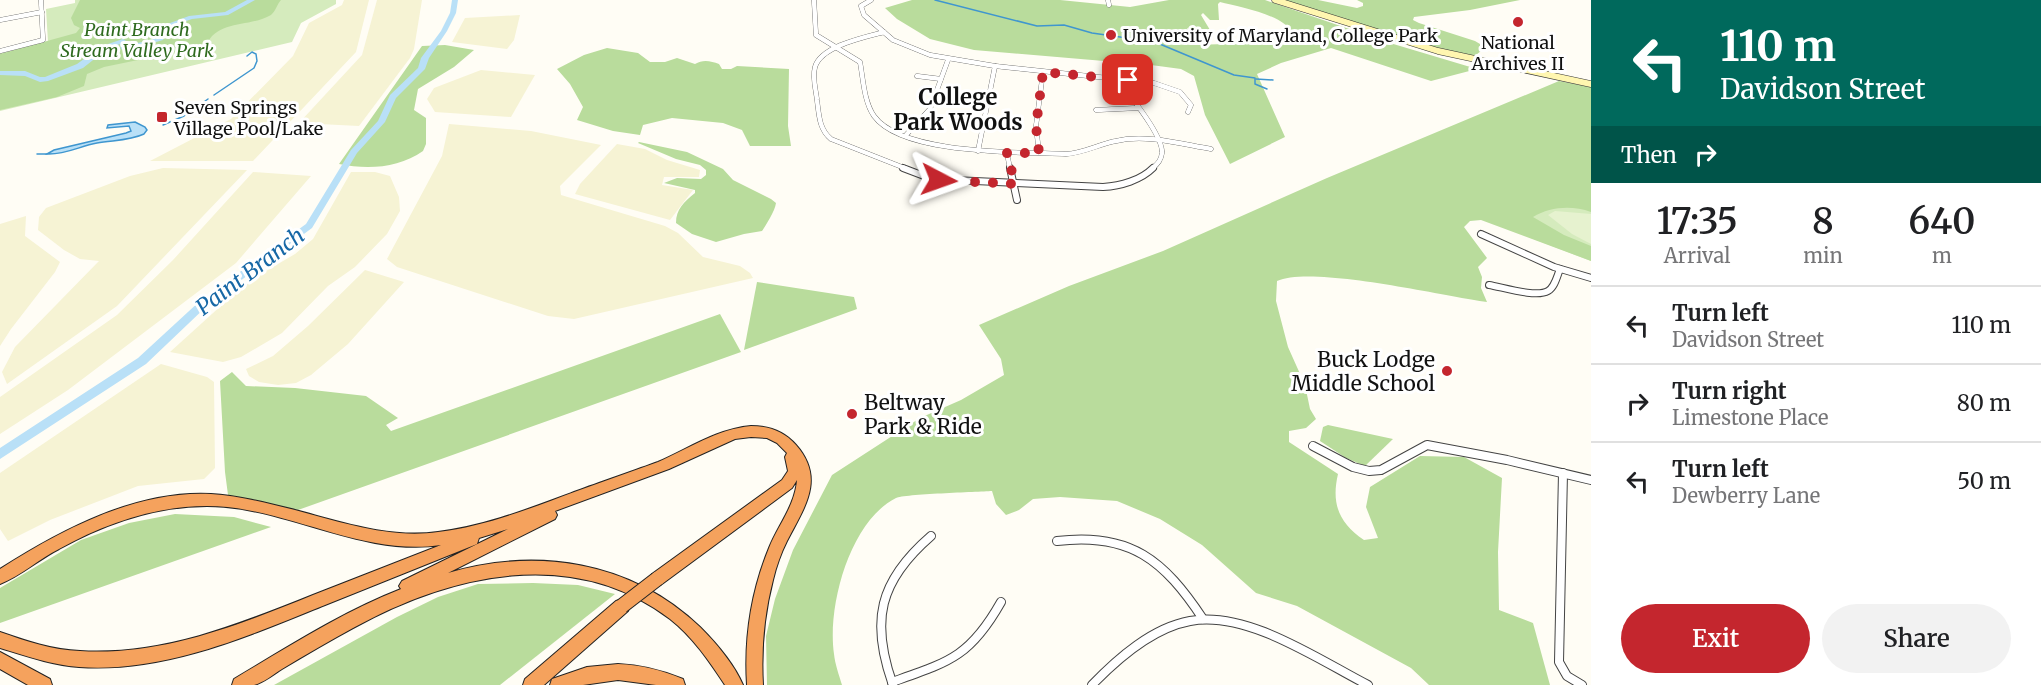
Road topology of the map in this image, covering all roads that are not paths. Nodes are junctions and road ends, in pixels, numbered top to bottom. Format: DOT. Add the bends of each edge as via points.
graph roads {
  1 [pos="41,0"];
  2 [pos="814,0"];
  3 [pos="870,0"];
  4 [pos="1275,0"];
  5 [pos="42,12"];
  6 [pos="0,20"];
  7 [pos="884,32"];
  8 [pos="836,48"];
  9 [pos="0,51"];
  10 [pos="948,60"];
  11 [pos="995,66"];
  12 [pos="1116,68"];
  13 [pos="1043,72"];
  14 [pos="917,76"];
  15 [pos="941,79"];
  16 [pos="1118,79"];
  17 [pos="1591,84"];
  18 [pos="1138,108"];
  19 [pos="1096,110"];
  20 [pos="1188,112"];
  21 [pos="906,135"];
  22 [pos="1159,140"];
  23 [pos="1211,149"];
  24 [pos="978,151"];
  25 [pos="1007,153"];
  26 [pos="1039,153"];
  27 [pos="1015,184"];
  28 [pos="1017,200"];
  29 [pos="1480,234"];
  30 [pos="1560,269"];
  31 [pos="1591,278"];
  32 [pos="1489,285"];
  33 [pos="770,434"];
  34 [pos="1314,447"];
  35 [pos="655,468"];
  36 [pos="1563,473"];
  37 [pos="1591,480"];
  38 [pos="534,513"];
  39 [pos="931,536"];
  40 [pos="1057,541"];
  41 [pos="0,577"];
  42 [pos="1001,602"];
  43 [pos="1203,619"];
  44 [pos="0,640"];
  45 [pos="0,660"];
  46 [pos="892,684"];
  47 [pos="44,685"];
  48 [pos="238,685"];
  49 [pos="531,685"];
  50 [pos="558,685"];
  51 [pos="677,685"];
  52 [pos="735,685"];
  53 [pos="755,685"];
  54 [pos="1092,685"];
  55 [pos="1368,685"];
  56 [pos="1582,685"];
  1 -- 5 [label="street"];
  2 -- 8 [label="street" via="816,35"];
  3 -- 7 [label="street" via="860,10"];
  4 -- 17 [label="street" via="1438,51"];
  5 -- 6 [label="street"];
  5 -- 9 [label="street" via="43,40"];
  7 -- 8 [label="street"];
  7 -- 10 [label="street" via="903,45"];
  8 -- 21 [label="street" via="860,62 870,110 876,119"];
  8 -- 27 [label="street" via="822,56 814,69 820,124 828,137 932,179"];
  10 -- 11 [label="street"];
  10 -- 15 [label="street"];
  11 -- 13 [label="street"];
  11 -- 24 [label="street"];
  12 -- 16 [label="street"];
  13 -- 16 [label="street"];
  13 -- 26 [label="street" via="1036,126"];
  14 -- 15 [label="street"];
  15 -- 21 [label="street" via="931,111"];
  16 -- 18 [label="street"];
  16 -- 20 [label="street" via="1173,89 1189,101"];
  18 -- 19 [label="street"];
  18 -- 22 [label="street"];
  21 -- 24 [label="street" via="942,147"];
  22 -- 23 [label="street"];
  22 -- 26 [label="street" via="1118,140 1074,153"];
  22 -- 27 [label="street" via="1160,161 1146,175 1131,182 1103,187"];
  24 -- 25 [label="street"];
  25 -- 26 [label="street"];
  25 -- 27 [label="street"];
  27 -- 28 [label="street"];
  29 -- 30 [label="street"];
  30 -- 31 [label="street"];
  30 -- 32 [label="street" via="1550,289 1545,291"];
  33 -- 35 [label="highway" via="735,434"];
  33 -- 49 [label="highway, bridge" via="791,454 795,466 792,478 622,606"];
  33 -- 53 [label="highway" via="795,454 804,482 763,590 754,652"];
  34 -- 36 [label="street" via="1353,467 1370,471 1381,470 1427,445"];
  35 -- 38 [label="highway"];
  35 -- 48 [label="highway" via="396,592 339,622"];
  36 -- 37 [label="street"];
  36 -- 56 [label="street" via="1558,651 1561,668"];
  38 -- 41 [label="highway" via="453,537 398,541 240,503 183,502 146,508 94,525 40,551"];
  38 -- 44 [label="highway" via="231,635 151,658 76,663"];
  39 -- 46 [label="street" via="902,561 882,602 879,638"];
  40 -- 43 [label="street" via="1106,539 1146,555 1176,580"];
  42 -- 46 [label="street" via="985,632 965,654"];
  43 -- 54 [label="street" via="1137,645"];
  43 -- 55 [label="street" via="1256,629"];
  45 -- 47 [label="highway"];
  48 -- 52 [label="highway" via="371,611 425,586 502,569 546,568 614,580 656,599 691,625"];
  50 -- 51 [label="highway" via="625,671"];
}
